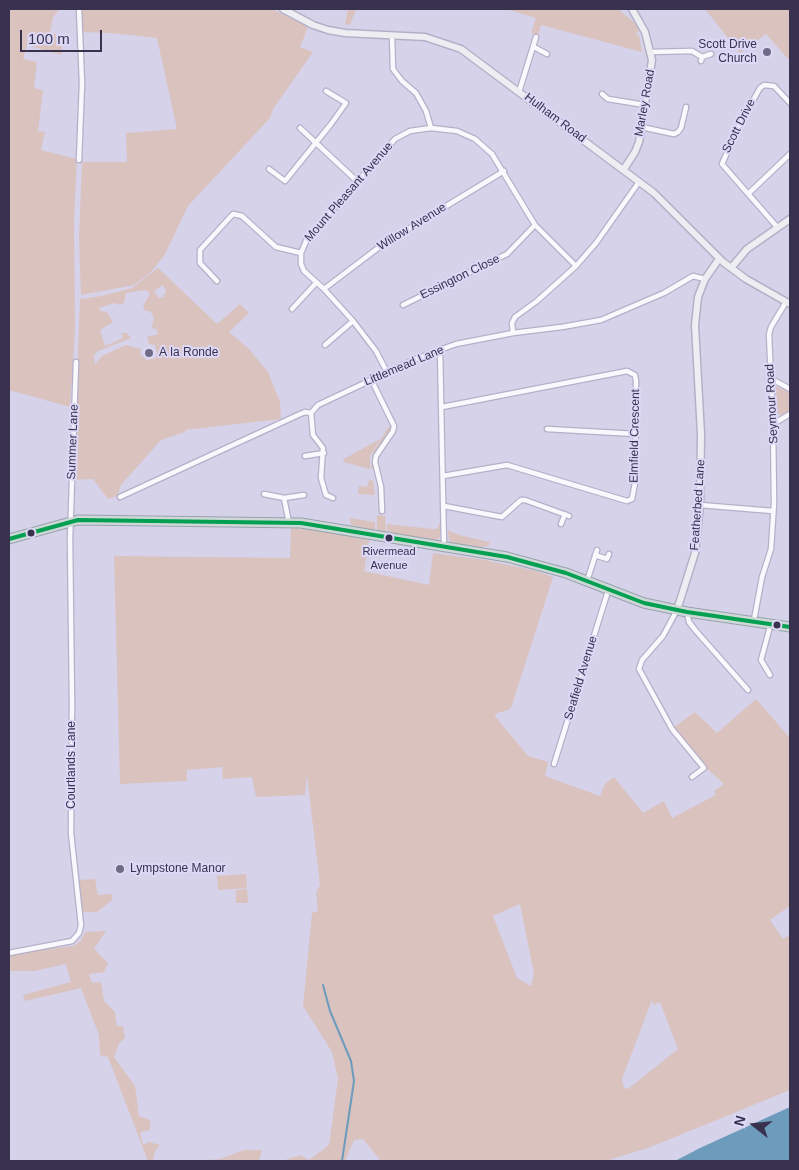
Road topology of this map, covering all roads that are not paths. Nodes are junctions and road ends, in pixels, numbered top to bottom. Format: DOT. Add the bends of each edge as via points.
graph roads {
  1 [pos="79,9"];
  2 [pos="283,9"];
  3 [pos="632,9"];
  4 [pos="392,36"];
  5 [pos="536,37"];
  6 [pos="534,47"];
  7 [pos="651,52"];
  8 [pos="547,54"];
  9 [pos="711,54"];
  10 [pos="326,91"];
  11 [pos="519,92"];
  12 [pos="602,94"];
  13 [pos="790,102"];
  14 [pos="644,105"];
  15 [pos="686,107"];
  16 [pos="641,127"];
  17 [pos="300,128"];
  18 [pos="431,128"];
  19 [pos="316,141"];
  20 [pos="790,154"];
  21 [pos="80,160"];
  22 [pos="269,169"];
  23 [pos="624,169"];
  24 [pos="504,171"];
  25 [pos="358,182"];
  26 [pos="639,182"];
  27 [pos="748,194"];
  28 [pos="790,219"];
  29 [pos="536,226"];
  30 [pos="778,228"];
  31 [pos="301,253"];
  32 [pos="719,259"];
  33 [pos="576,266"];
  34 [pos="731,268"];
  35 [pos="705,279"];
  36 [pos="217,280"];
  37 [pos="316,283"];
  38 [pos="324,289"];
  39 [pos="788,303"];
  40 [pos="404,305"];
  41 [pos="292,309"];
  42 [pos="353,320"];
  43 [pos="513,333"];
  44 [pos="326,345"];
  45 [pos="440,350"];
  46 [pos="76,362"];
  47 [pos="387,372"];
  48 [pos="770,378"];
  49 [pos="371,379"];
  50 [pos="790,389"];
  51 [pos="442,407"];
  52 [pos="311,414"];
  53 [pos="790,414"];
  54 [pos="554,422"];
  55 [pos="773,424"];
  56 [pos="547,429"];
  57 [pos="554,430"];
  58 [pos="636,434"];
  59 [pos="324,453"];
  60 [pos="305,456"];
  61 [pos="443,476"];
  62 [pos="264,494"];
  63 [pos="304,495"];
  64 [pos="120,497"];
  65 [pos="284,498"];
  66 [pos="333,498"];
  67 [pos="700,505"];
  68 [pos="444,506"];
  69 [pos="382,511"];
  70 [pos="773,511"];
  71 [pos="70,522"];
  72 [pos="289,523"];
  73 [pos="561,524"];
  74 [pos="9,539"];
  75 [pos="444,548"];
  76 [pos="609,554"];
  77 [pos="586,582"];
  78 [pos="608,591"];
  79 [pos="677,610"];
  80 [pos="687,612"];
  81 [pos="754,620"];
  82 [pos="772,623"];
  83 [pos="790,627"];
  84 [pos="770,675"];
  85 [pos="748,690"];
  86 [pos="554,764"];
  87 [pos="692,777"];
  88 [pos="9,953"];
  1 -- 21 [label="street" via="82,84"];
  2 -- 4 [label="street, Hulham Road" via="328,30"];
  3 -- 7 [label="street, Marley Road" via="646,32"];
  4 -- 11 [label="street, Hulham Road" via="425,37 448,43"];
  4 -- 18 [label="street" via="393,69 416,93"];
  5 -- 6 [label="street"];
  6 -- 8 [label="street"];
  6 -- 11 [label="street"];
  7 -- 9 [label="street" via="689,50 702,59"];
  7 -- 14 [label="street, Marley Road"];
  10 -- 19 [label="street" via="346,103"];
  11 -- 23 [label="street, Hulham Road"];
  12 -- 14 [label="street" via="608,99"];
  13 -- 27 [label="street, Scott Drive" via="774,86 760,88 723,159 724,168"];
  14 -- 16 [label="street, Marley Road"];
  15 -- 16 [label="street" via="681,128 674,134"];
  16 -- 23 [label="street, Marley Road" via="635,152"];
  17 -- 19 [label="street"];
  18 -- 24 [label="street, Mount Pleasant Avenue" via="457,131 475,140 492,154"];
  18 -- 25 [label="street, Mount Pleasant Avenue" via="410,131 395,138"];
  19 -- 22 [label="street" via="285,181"];
  19 -- 25 [label="street"];
  20 -- 27 [label="street"];
  23 -- 26 [label="street, Hulham Road"];
  24 -- 29 [label="street, Mount Pleasant Avenue"];
  24 -- 38 [label="street, Willow Avenue" via="382,245"];
  25 -- 31 [label="street, Mount Pleasant Avenue" via="306,239"];
  26 -- 32 [label="street, Hulham Road" via="669,206"];
  26 -- 33 [label="street" via="596,244"];
  27 -- 30 [label="street, Scott Drive"];
  28 -- 30 [label="street"];
  29 -- 33 [label="street, Mount Pleasant Avenue"];
  29 -- 40 [label="street, Essington Close" via="507,254"];
  30 -- 34 [label="street" via="747,249"];
  31 -- 36 [label="street" via="276,247 242,216 233,214 200,250 200,263"];
  31 -- 37 [label="street, Mount Pleasant Avenue" via="301,264"];
  32 -- 34 [label="street, Hulham Road"];
  32 -- 35 [label="street, Featherbed Lane"];
  33 -- 43 [label="street" via="520,312 512,323"];
  34 -- 39 [label="street, Hulham Road"];
  35 -- 43 [label="street, Littlemead Lane" via="693,276 664,294 601,320"];
  35 -- 67 [label="street, Featherbed Lane" via="698,297 695,325 701,443"];
  37 -- 38 [label="street, Mount Pleasant Avenue"];
  37 -- 41 [label="street"];
  38 -- 42 [label="street, Mount Pleasant Avenue"];
  39 -- 48 [label="street, Seymour Road" via="769,334"];
  42 -- 44 [label="street"];
  42 -- 47 [label="street, Mount Pleasant Avenue"];
  43 -- 45 [label="street, Littlemead Lane"];
  45 -- 47 [label="street, Littlemead Lane"];
  45 -- 51 [label="street"];
  46 -- 71 [label="street, Summer Lane"];
  47 -- 49 [label="street, Littlemead Lane"];
  48 -- 50 [label="street"];
  48 -- 55 [label="street, Seymour Road"];
  49 -- 52 [label="street, Littlemead Lane" via="318,405"];
  49 -- 69 [label="street" via="394,426 375,462 382,488"];
  51 -- 58 [label="street, Elmfield Crescent" via="628,371 635,375 636,381"];
  51 -- 61 [label="street"];
  52 -- 59 [label="street" via="313,435"];
  52 -- 64 [label="street, Littlemead Lane" via="298,414"];
  53 -- 55 [label="street"];
  54 -- 57 [label="street"];
  55 -- 70 [label="street, Seymour Road"];
  56 -- 57 [label="street"];
  57 -- 58 [label="street"];
  58 -- 61 [label="street, Elmfield Crescent" via="634,495 627,501 507,465"];
  59 -- 60 [label="street"];
  59 -- 66 [label="street" via="321,478 326,495"];
  61 -- 68 [label="street"];
  62 -- 65 [label="street"];
  63 -- 65 [label="street"];
  65 -- 72 [label="street"];
  67 -- 70 [label="street"];
  67 -- 79 [label="street, Featherbed Lane" via="695,553"];
  68 -- 73 [label="street" via="502,517 525,500 567,515"];
  68 -- 75 [label="street"];
  70 -- 81 [label="street, Seymour Road" via="771,549"];
  71 -- 72 [label="highway"];
  71 -- 74 [label="highway"];
  71 -- 88 [label="street, Courtlands Lane" via="71,833 79,933 72,941"];
  72 -- 75 [label="highway"];
  75 -- 77 [label="highway" via="507,557 566,573"];
  76 -- 77 [label="street" via="607,559 596,552"];
  77 -- 78 [label="highway"];
  78 -- 79 [label="highway"];
  78 -- 86 [label="street, Seafield Avenue"];
  79 -- 80 [label="highway"];
  79 -- 87 [label="street, Featherbed Lane" via="639,669 672,729 704,768"];
  80 -- 81 [label="highway"];
  80 -- 85 [label="street" via="696,631"];
  81 -- 82 [label="highway"];
  82 -- 83 [label="highway"];
  82 -- 84 [label="street" via="761,660"];
}
